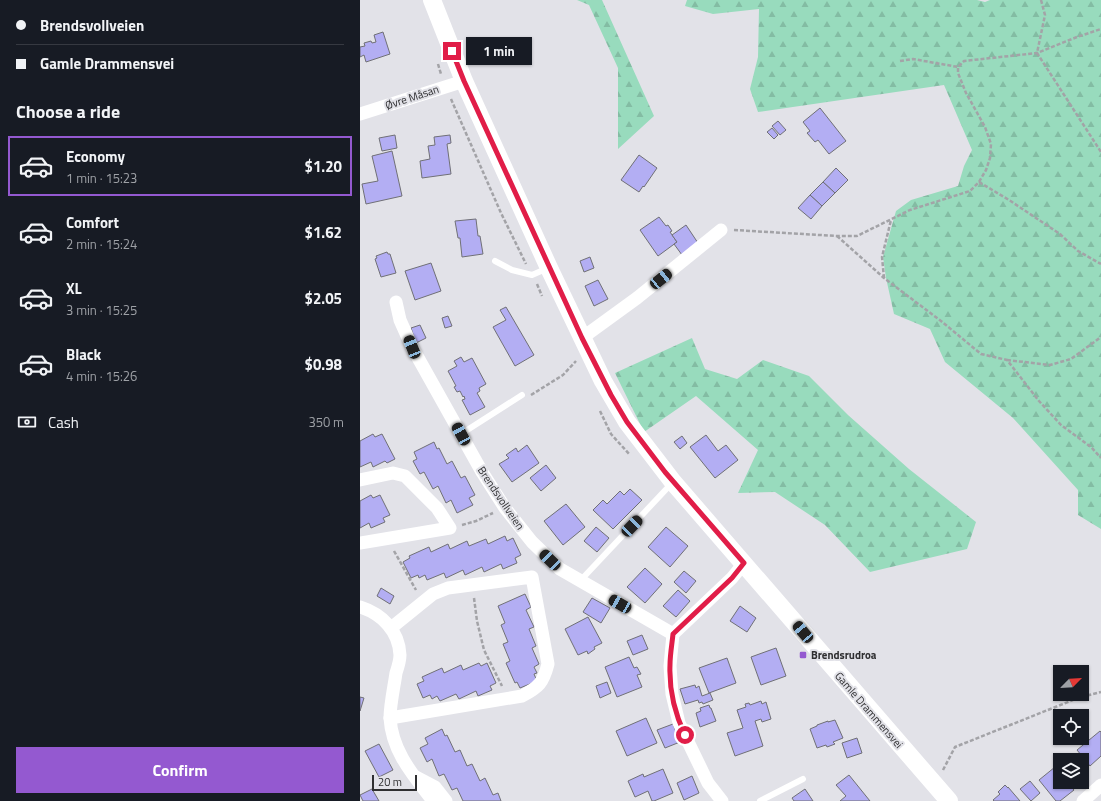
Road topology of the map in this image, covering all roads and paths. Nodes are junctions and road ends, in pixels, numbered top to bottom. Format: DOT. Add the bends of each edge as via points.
graph roads {
  1 [pos="432,0"];
  2 [pos="1041,0"];
  3 [pos="1101,29"];
  4 [pos="1037,53"];
  5 [pos="900,60"];
  6 [pos="958,66"];
  7 [pos="464,81"];
  8 [pos="360,114"];
  9 [pos="1101,152"];
  10 [pos="979,182"];
  11 [pos="892,220"];
  12 [pos="721,230"];
  13 [pos="837,236"];
  14 [pos="495,262"];
  15 [pos="1101,264"];
  16 [pos="549,268"];
  17 [pos="884,278"];
  18 [pos="396,302"];
  19 [pos="1101,337"];
  20 [pos="584,344"];
  21 [pos="1007,360"];
  22 [pos="522,395"];
  23 [pos="461,434"];
  24 [pos="1101,458"];
  25 [pos="360,480"];
  26 [pos="673,482"];
  27 [pos="505,508"];
  28 [pos="450,528"];
  29 [pos="387,538"];
  30 [pos="360,543"];
  31 [pos="744,563"];
  32 [pos="580,581"];
  33 [pos="473,586"];
  34 [pos="422,602"];
  35 [pos="360,607"];
  36 [pos="391,628"];
  37 [pos="673,634"];
  38 [pos="1101,692"];
  39 [pos="509,699"];
  40 [pos="390,718"];
  41 [pos="411,774"];
  42 [pos="803,779"];
  43 [pos="935,784"];
  44 [pos="1101,785"];
  45 [pos="432,801"];
  46 [pos="446,801"];
  47 [pos="722,801"];
  48 [pos="760,801"];
  49 [pos="949,801"];
  50 [pos="1083,801"];
  1 -- 7 [label="main road, Gamle Drammensvei"];
  2 -- 4 [label="path" via="1045,15"];
  3 -- 4 [label="path"];
  4 -- 6 [label="path" via="964,61"];
  4 -- 9 [label="path"];
  5 -- 6 [label="path" via="913,59"];
  6 -- 10 [label="path" via="966,93 985,127 991,144 990,158"];
  7 -- 8 [label="street, Øvre Måsan"];
  7 -- 16 [label="main road, Gamle Drammensvei"];
  10 -- 11 [label="path" via="970,191 910,210"];
  10 -- 15 [label="path" via="1035,217 1060,234 1078,251"];
  11 -- 13 [label="path" via="857,236"];
  11 -- 17 [label="path" via="882,257"];
  12 -- 13 [label="path"];
  12 -- 20 [label="street"];
  13 -- 17 [label="path"];
  14 -- 16 [label="lane" via="532,275"];
  16 -- 20 [label="main road, Gamle Drammensvei"];
  17 -- 21 [label="path" via="980,354"];
  18 -- 23 [label="street, Brendsvollveien" via="400,320 412,347"];
  19 -- 21 [label="path" via="1070,359 1050,365"];
  20 -- 22 [label="path" via="563,375 533,394"];
  20 -- 26 [label="main road, Gamle Drammensvei" via="627,422"];
  21 -- 24 [label="path" via="1061,425 1092,446"];
  22 -- 23 [label="lane"];
  23 -- 27 [label="street, Brendsvollveien"];
  25 -- 28 [label="street" via="393,473 405,476 437,508"];
  26 -- 31 [label="main road, Gamle Drammensvei"];
  26 -- 32 [label="lane"];
  27 -- 28 [label="path" via="476,521"];
  27 -- 32 [label="street, Brendsvollveien" via="532,542 560,568"];
  28 -- 29 [label="street"];
  29 -- 30 [label="street"];
  29 -- 34 [label="path"];
  31 -- 37 [label="street" via="732,578"];
  31 -- 43 [label="main road, Gamle Drammensvei"];
  32 -- 37 [label="street, Brendsvollveien"];
  33 -- 34 [label="street" via="448,588"];
  33 -- 39 [label="path" via="484,650"];
  33 -- 39 [label="street" via="532,577 548,664 544,678 535,689"];
  34 -- 36 [label="street"];
  35 -- 36 [label="street" via="380,617"];
  36 -- 40 [label="street" via="398,642 400,656"];
  37 -- 47 [label="street" via="670,666 672,694 679,723 708,783"];
  38 -- 43 [label="path" via="1078,698 955,747"];
  39 -- 40 [label="street"];
  40 -- 41 [label="street" via="398,753"];
  41 -- 45 [label="street"];
  41 -- 46 [label="street" via="435,787"];
  42 -- 48 [label="lane"];
  43 -- 49 [label="main road, Gamle Drammensvei"];
  44 -- 50 [label="street"];
}
